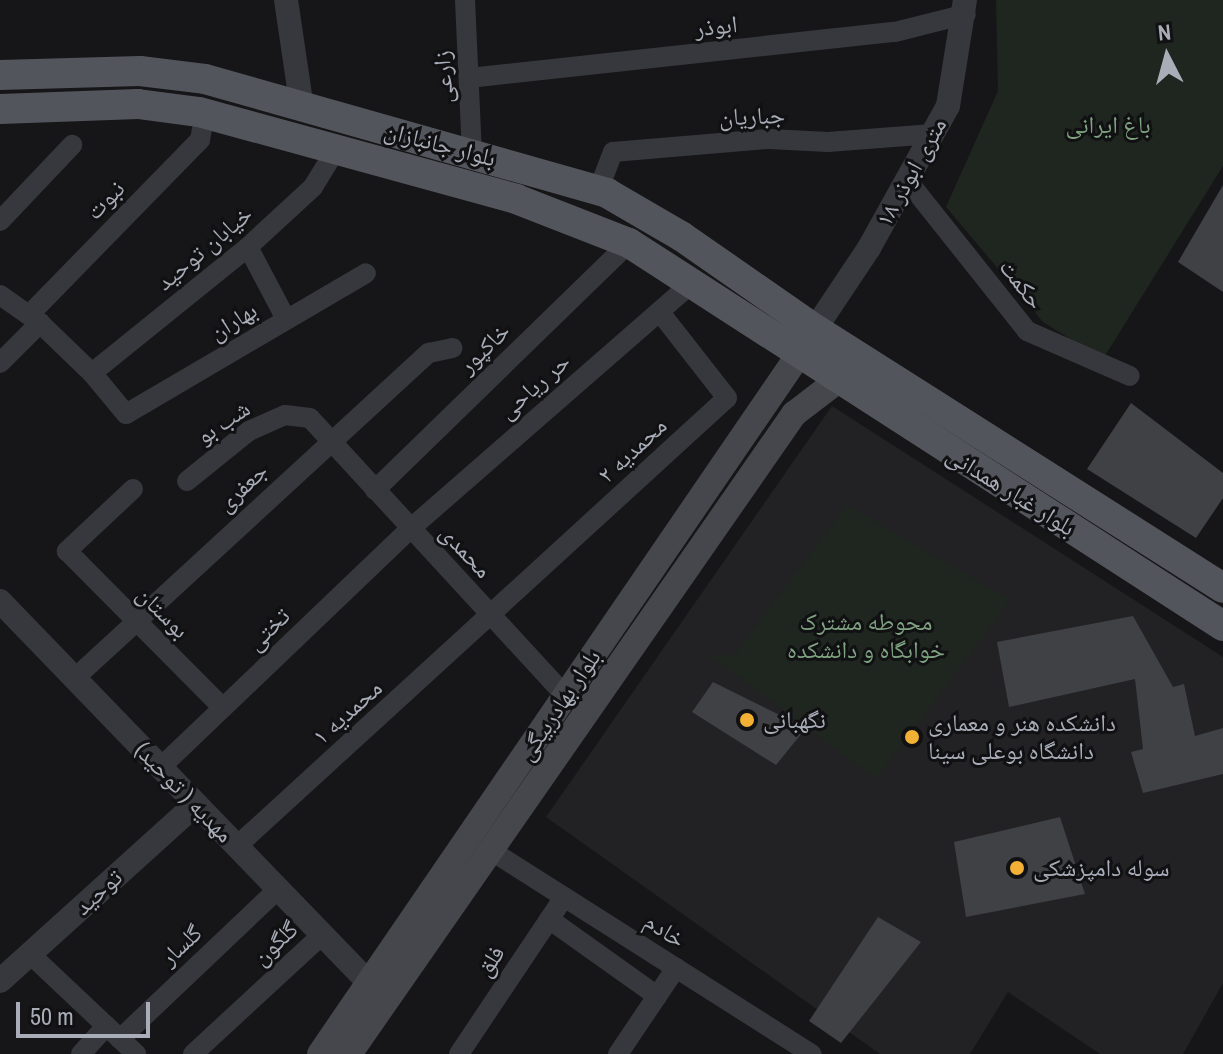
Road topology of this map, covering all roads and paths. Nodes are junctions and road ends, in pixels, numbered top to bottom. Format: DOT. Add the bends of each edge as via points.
graph roads {
  1 [pos="286,0"];
  2 [pos="465,0"];
  3 [pos="966,7"];
  4 [pos="0,75"];
  5 [pos="469,78"];
  6 [pos="302,108"];
  7 [pos="0,109"];
  8 [pos="205,113"];
  9 [pos="933,134"];
  10 [pos="72,145"];
  11 [pos="335,151"];
  12 [pos="472,152"];
  13 [pos="907,180"];
  14 [pos="598,191"];
  15 [pos="0,221"];
  16 [pos="629,243"];
  17 [pos="248,247"];
  18 [pos="366,273"];
  19 [pos="692,283"];
  20 [pos="0,295"];
  21 [pos="659,311"];
  22 [pos="34,319"];
  23 [pos="286,319"];
  24 [pos="827,336"];
  25 [pos="452,348"];
  26 [pos="798,356"];
  27 [pos="0,363"];
  28 [pos="92,373"];
  29 [pos="1130,376"];
  30 [pos="837,381"];
  31 [pos="329,442"];
  32 [pos="187,481"];
  33 [pos="133,489"];
  34 [pos="375,490"];
  35 [pos="410,529"];
  36 [pos="1223,588"];
  37 [pos="0,601"];
  38 [pos="492,617"];
  39 [pos="135,622"];
  40 [pos="1223,626"];
  41 [pos="75,678"];
  42 [pos="565,695"];
  43 [pos="223,708"];
  44 [pos="161,767"];
  45 [pos="196,804"];
  46 [pos="237,846"];
  47 [pos="490,850"];
  48 [pos="278,889"];
  49 [pos="564,897"];
  50 [pos="549,919"];
  51 [pos="322,935"];
  52 [pos="30,954"];
  53 [pos="676,968"];
  54 [pos="0,981"];
  55 [pos="379,989"];
  56 [pos="657,996"];
  57 [pos="113,1032"];
  58 [pos="784,1036"];
  59 [pos="81,1054"];
  60 [pos="136,1054"];
  61 [pos="193,1054"];
  62 [pos="320,1054"];
  63 [pos="349,1054"];
  64 [pos="459,1054"];
  65 [pos="618,1054"];
  66 [pos="772,1054"];
  67 [pos="812,1054"];
  1 -- 6 [label="street"];
  2 -- 5 [label="street, زارعی"];
  3 -- 5 [label="street, ابوذر" via="895,32"];
  3 -- 9 [label="street, ۱۸ متری ابوذر" via="948,106"];
  4 -- 6 [label="main road, بلوار جانبازان" via="140,71 205,79"];
  5 -- 12 [label="street, زارعی"];
  6 -- 12 [label="main road, بلوار جانبازان"];
  7 -- 8 [label="main road, بلوار جانبازان" via="138,104"];
  8 -- 11 [label="main road, بلوار جانبازان"];
  8 -- 22 [label="street, نبوت" via="200,140"];
  9 -- 13 [label="street, ۱۸ متری ابوذر"];
  9 -- 14 [label="street, جباریان" via="840,142 769,139 613,152"];
  10 -- 15 [label="street"];
  11 -- 16 [label="main road, بلوار جانبازان" via="516,199"];
  11 -- 17 [label="street, خیابان توحید" via="313,187"];
  12 -- 14 [label="main road, بلوار جانبازان"];
  13 -- 24 [label="street, ۱۸ متری ابوذر"];
  13 -- 29 [label="street, حکمت" via="1027,331"];
  14 -- 24 [label="main road, بلوار جانبازان" via="681,236"];
  16 -- 19 [label="main road, بلوار جانبازان"];
  16 -- 34 [label="street, خاکپور"];
  17 -- 23 [label="street"];
  17 -- 28 [label="street, خیابان توحید"];
  18 -- 23 [label="street, بهاران"];
  19 -- 21 [label="street, حر ریاحی"];
  19 -- 26 [label="main road, بلوار جانبازان"];
  20 -- 22 [label="street"];
  21 -- 35 [label="street, حر ریاحی"];
  21 -- 38 [label="street, محمدیه ۲" via="727,398"];
  22 -- 27 [label="street, نبوت"];
  22 -- 28 [label="street"];
  23 -- 28 [label="street, بهاران" via="126,414"];
  24 -- 36 [label="main road, بلوار غبار همدانی"];
  25 -- 31 [label="street, جعفری" via="429,353"];
  26 -- 30 [label="main road, بلوار غبار همدانی"];
  26 -- 42 [label="main road, بلوار بهادربیگی"];
  30 -- 40 [label="main road, بلوار غبار همدانی"];
  30 -- 47 [label="main road, بلوار بهادربیگی" via="794,414"];
  31 -- 32 [label="street, شب بو" via="310,418 285,415 249,431"];
  31 -- 34 [label="street, محمدی"];
  31 -- 39 [label="street, جعفری"];
  33 -- 39 [label="street, بوستان" via="67,551"];
  34 -- 35 [label="street, محمدی"];
  35 -- 38 [label="street, محمدی"];
  35 -- 43 [label="street, تختی"];
  37 -- 41 [label="street, مهدیه ( توحید)"];
  38 -- 42 [label="street, محمدی"];
  38 -- 46 [label="street, محمدیه ۱"];
  39 -- 41 [label="street, جعفری"];
  39 -- 43 [label="street, بوستان"];
  41 -- 44 [label="street, مهدیه ( توحید)"];
  42 -- 55 [label="main road, بلوار بهادربیگی"];
  43 -- 44 [label="street, تختی"];
  44 -- 45 [label="street, مهدیه ( توحید)"];
  45 -- 46 [label="street, مهدیه ( توحید)"];
  45 -- 52 [label="street, توحید"];
  46 -- 48 [label="street, مهدیه ( توحید)"];
  47 -- 49 [label="street, خادم"];
  47 -- 55 [label="main road, بلوار بهادربیگی"];
  48 -- 51 [label="street, مهدیه ( توحید)"];
  48 -- 57 [label="street, گلسار"];
  49 -- 50 [label="street, فلق"];
  49 -- 53 [label="street, خادم"];
  50 -- 56 [label="street"];
  50 -- 64 [label="street, فلق"];
  51 -- 55 [label="street, مهدیه ( توحید)"];
  51 -- 61 [label="street, گلگون"];
  52 -- 54 [label="street, توحید"];
  52 -- 57 [label="street"];
  53 -- 56 [label="street"];
  53 -- 58 [label="street, خادم"];
  55 -- 62 [label="main road, بلوار بهادربیگی"];
  55 -- 63 [label="main road, بلوار بهادربیگی"];
  56 -- 65 [label="street"];
  57 -- 59 [label="street, گلسار"];
  57 -- 60 [label="street"];
  58 -- 66 [label="street"];
  58 -- 67 [label="street, خادم"];
}
